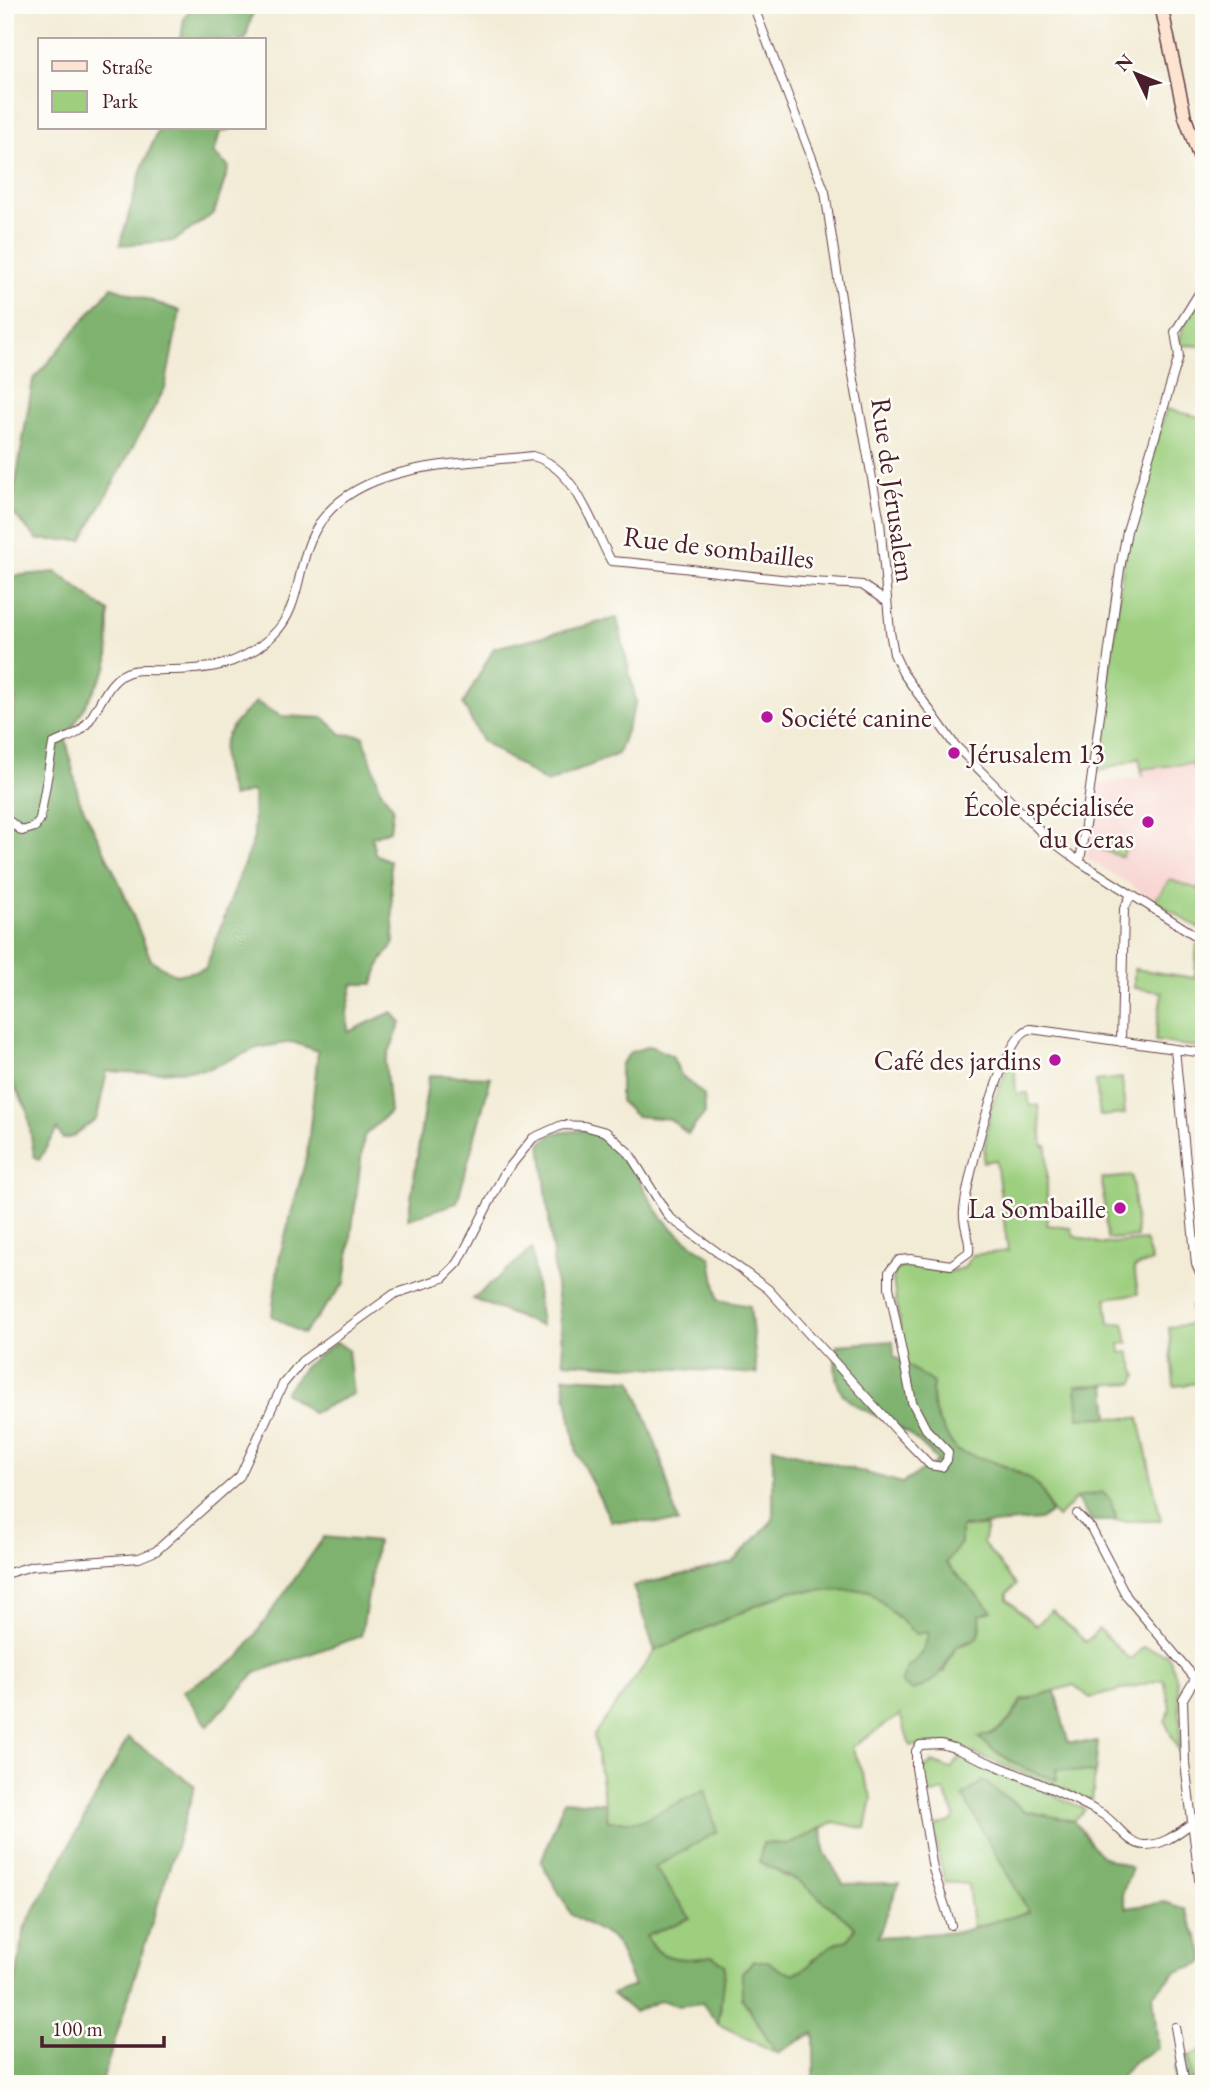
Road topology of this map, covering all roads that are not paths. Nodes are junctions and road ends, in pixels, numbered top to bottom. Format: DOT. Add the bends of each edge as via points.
graph roads {
  1 [pos="753,5"];
  2 [pos="1161,5"];
  3 [pos="1204,170"];
  4 [pos="1204,285"];
  5 [pos="887,602"];
  6 [pos="5,818"];
  7 [pos="1080,862"];
  8 [pos="1131,895"];
  9 [pos="1204,941"];
  10 [pos="1121,1042"];
  11 [pos="1175,1049"];
  12 [pos="1204,1053"];
  13 [pos="1203,1281"];
  14 [pos="1077,1514"];
  15 [pos="5,1574"];
  16 [pos="1195,1679"];
  17 [pos="1204,1689"];
  18 [pos="1192,1823"];
  19 [pos="1204,1920"];
  20 [pos="951,1925"];
  21 [pos="1175,2027"];
  22 [pos="1185,2084"];
  1 -- 5 [label="street, Rue de Jérusalem" via="825,192 879,514"];
  2 -- 3 [label="main road" via="1185,117"];
  4 -- 7 [label="street" via="1175,332 1179,356 1127,531"];
  5 -- 6 [label="street, Rue de sombailles" via="862,585 850,583 774,580 611,561 566,476 545,459 532,456 399,473 369,481 343,498 320,522 310,541 293,606 271,638 230,664 206,670 133,671 121,676 79,732 53,744 35,827 22,831"];
  5 -- 7 [label="street, Rue de Jérusalem" via="894,654 933,718 1032,824"];
  7 -- 8 [label="street, Rue de Jérusalem"];
  8 -- 9 [label="street, Rue de Jérusalem"];
  8 -- 10 [label="street" via="1124,909"];
  10 -- 11 [label="street"];
  10 -- 15 [label="street" via="1031,1028 1022,1031 983,1125 964,1206 969,1252 951,1265 905,1259 891,1267 889,1287 907,1387 921,1422 948,1452 942,1467 930,1465 768,1289 669,1217 636,1161 615,1138 584,1126 562,1125 533,1138 517,1156 448,1275 394,1294 295,1368 278,1394 244,1470 162,1546 139,1558 32,1566"];
  11 -- 12 [label="street"];
  11 -- 13 [label="street" via="1196,1264"];
  14 -- 16 [label="street" via="1091,1528 1127,1597"];
  16 -- 17 [label="street"];
  16 -- 18 [label="street" via="1183,1699"];
  18 -- 19 [label="street"];
  18 -- 20 [label="street" via="1172,1838 1143,1845 1082,1803 954,1748 920,1745 916,1768 933,1869"];
  21 -- 22 [label="street"];
}
